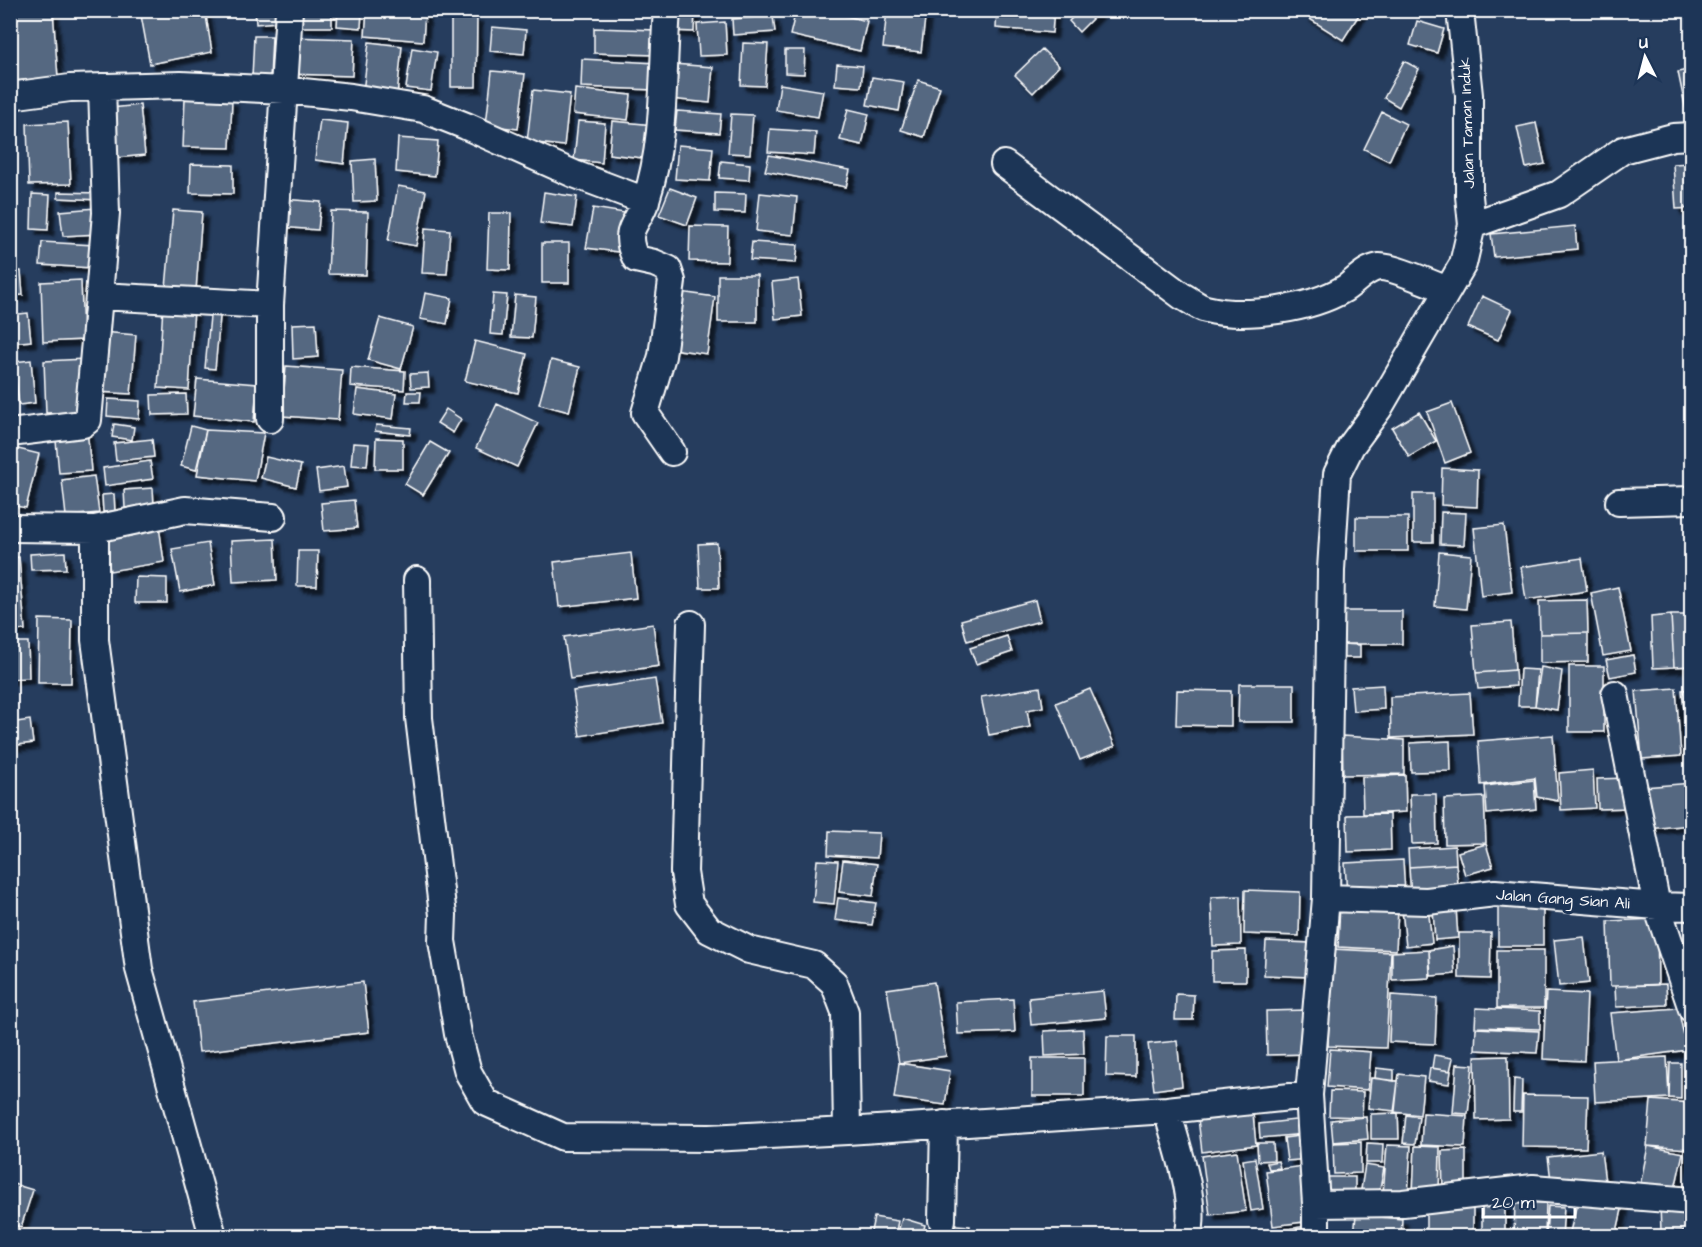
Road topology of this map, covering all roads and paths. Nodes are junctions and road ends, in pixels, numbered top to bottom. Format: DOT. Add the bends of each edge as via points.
graph roads {
  1 [pos="289,10"];
  2 [pos="668,10"];
  3 [pos="1460,10"];
  4 [pos="102,87"];
  5 [pos="284,90"];
  6 [pos="10,96"];
  7 [pos="1692,136"];
  8 [pos="1004,164"];
  9 [pos="646,201"];
  10 [pos="1470,230"];
  11 [pos="1448,290"];
  12 [pos="99,296"];
  13 [pos="270,304"];
  14 [pos="270,419"];
  15 [pos="10,433"];
  16 [pos="672,452"];
  17 [pos="1692,500"];
  18 [pos="1619,502"];
  19 [pos="273,517"];
  20 [pos="10,528"];
  21 [pos="95,529"];
  22 [pos="417,580"];
  23 [pos="691,624"];
  24 [pos="1615,694"];
  25 [pos="1326,898"];
  26 [pos="1657,906"];
  27 [pos="1692,907"];
  28 [pos="1692,1009"];
  29 [pos="1309,1095"];
  30 [pos="1167,1110"];
  31 [pos="944,1124"];
  32 [pos="847,1131"];
  33 [pos="1692,1201"];
  34 [pos="1316,1204"];
  35 [pos="942,1220"];
  36 [pos="213,1236"];
  37 [pos="1188,1236"];
  38 [pos="1316,1236"];
  1 -- 5 [label="street"];
  2 -- 9 [label="street" via="659,144"];
  3 -- 10 [label="street, Jalan Taman Induk" via="1469,95"];
  4 -- 5 [label="street" via="182,85"];
  4 -- 6 [label="street"];
  4 -- 12 [label="street" via="106,213"];
  5 -- 9 [label="street" via="423,109"];
  5 -- 13 [label="street"];
  7 -- 10 [label="street" via="1623,150 1559,194"];
  8 -- 11 [label="street" via="1204,309 1247,313 1283,309 1344,289 1379,267"];
  9 -- 16 [label="street" via="631,228 631,248 636,259 668,269 672,281 662,356 645,413"];
  10 -- 11 [label="street, Jalan Taman Induk" via="1463,264"];
  11 -- 25 [label="street, Jalan Taman Induk" via="1337,474 1331,570"];
  12 -- 13 [label="street"];
  12 -- 15 [label="street" via="88,420 83,424"];
  13 -- 14 [label="street"];
  17 -- 18 [label="street"];
  19 -- 21 [label="street" via="185,510"];
  20 -- 21 [label="street"];
  21 -- 36 [label="street" via="95,640 139,969"];
  22 -- 32 [label="street" via="419,718 443,915 442,941 468,1072 485,1102 562,1137 710,1138"];
  23 -- 32 [label="street" via="684,873 689,904 709,930 749,950 814,965 834,983 845,1012"];
  24 -- 26 [label="street"];
  25 -- 26 [label="street, Jalan Gang Sian Ali" via="1427,901 1496,893"];
  25 -- 29 [label="street, Jalan Taman Induk"];
  26 -- 27 [label="street, Jalan Gang Sian Ali"];
  26 -- 28 [label="street"];
  29 -- 30 [label="street"];
  29 -- 34 [label="street, Jalan Taman Induk"];
  30 -- 31 [label="street"];
  30 -- 37 [label="street" via="1189,1193 1192,1224"];
  31 -- 32 [label="street"];
  31 -- 35 [label="street"];
  33 -- 34 [label="street" via="1533,1188 1403,1203"];
  34 -- 38 [label="street, Jalan Taman Induk"];
}
